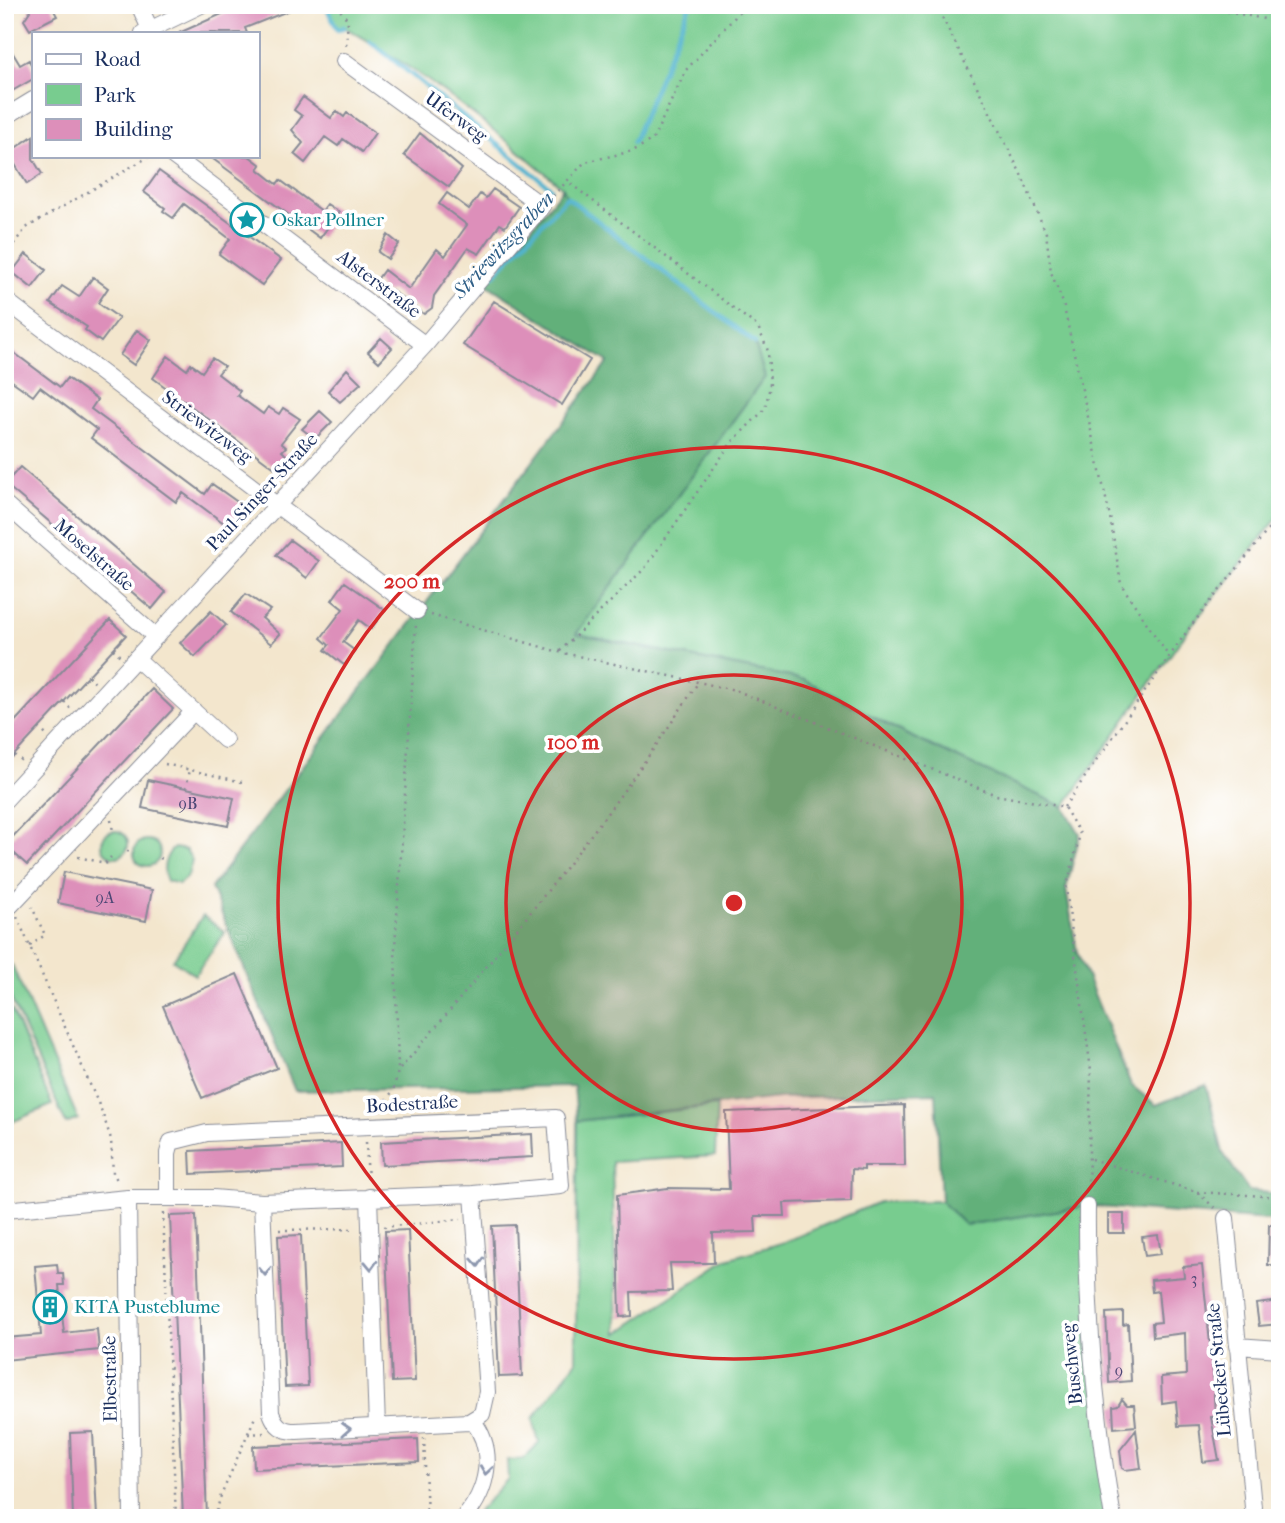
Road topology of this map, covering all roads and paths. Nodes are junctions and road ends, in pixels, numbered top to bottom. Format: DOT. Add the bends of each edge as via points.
graph roads {
  1 [pos="139,5"];
  2 [pos="201,5"];
  3 [pos="336,5"];
  4 [pos="746,5"];
  5 [pos="936,5"];
  6 [pos="1193,5"];
  7 [pos="1280,22"];
  8 [pos="146,31"];
  9 [pos="344,61"];
  10 [pos="32,101"];
  11 [pos="5,117"];
  12 [pos="147,158"];
  13 [pos="176,158"];
  14 [pos="567,181"];
  15 [pos="542,206"];
  16 [pos="5,255"];
  17 [pos="5,300"];
  18 [pos="425,345"];
  19 [pos="5,504"];
  20 [pos="277,507"];
  21 [pos="1280,515"];
  22 [pos="417,611"];
  23 [pos="156,637"];
  24 [pos="559,652"];
  25 [pos="1169,657"];
  26 [pos="137,659"];
  27 [pos="699,681"];
  28 [pos="194,711"];
  29 [pos="39,728"];
  30 [pos="49,737"];
  31 [pos="225,740"];
  32 [pos="14,755"];
  33 [pos="148,761"];
  34 [pos="24,763"];
  35 [pos="190,770"];
  36 [pos="242,782"];
  37 [pos="186,788"];
  38 [pos="5,800"];
  39 [pos="1064,807"];
  40 [pos="127,851"];
  41 [pos="134,852"];
  42 [pos="61,853"];
  43 [pos="111,857"];
  44 [pos="160,858"];
  45 [pos="166,860"];
  46 [pos="105,863"];
  47 [pos="110,864"];
  48 [pos="8,899"];
  49 [pos="398,1070"];
  50 [pos="365,1127"];
  51 [pos="1091,1159"];
  52 [pos="113,1173"];
  53 [pos="1197,1192"];
  54 [pos="473,1194"];
  55 [pos="165,1197"];
  56 [pos="369,1197"];
  57 [pos="1280,1197"];
  58 [pos="128,1198"];
  59 [pos="262,1202"];
  60 [pos="1087,1206"];
  61 [pos="5,1210"];
  62 [pos="1226,1218"];
  63 [pos="1237,1346"];
  64 [pos="1280,1349"];
  65 [pos="258,1409"];
  66 [pos="473,1421"];
  67 [pos="423,1424"];
  68 [pos="377,1427"];
  69 [pos="132,1518"];
  70 [pos="176,1518"];
  71 [pos="215,1518"];
  72 [pos="428,1518"];
  73 [pos="464,1518"];
  74 [pos="1113,1518"];
  75 [pos="1254,1518"];
  1 -- 8 [label="street"];
  2 -- 8 [label="street"];
  3 -- 9 [label="path" via="348,20"];
  4 -- 14 [label="path" via="686,70 653,139 633,151 585,162"];
  5 -- 25 [label="path" via="1046,233 1121,584"];
  6 -- 7 [label="path"];
  9 -- 15 [label="street, Uferweg"];
  10 -- 11 [label="street"];
  12 -- 16 [label="path" via="26,228"];
  13 -- 18 [label="street, Alsterstraße"];
  14 -- 15 [label="path"];
  14 -- 24 [label="path" via="758,327 768,351 770,386 765,409 731,443 645,568"];
  15 -- 18 [label="street, Paul-Singer-Straße"];
  17 -- 20 [label="street, Striewitzweg"];
  18 -- 20 [label="street, Paul-Singer-Straße"];
  19 -- 23 [label="street, Moselstraße"];
  20 -- 22 [label="street, Striewitzweg"];
  20 -- 23 [label="street, Paul-Singer-Straße"];
  21 -- 25 [label="path"];
  22 -- 24 [label="path"];
  22 -- 49 [label="path" via="395,947"];
  23 -- 26 [label="street, Paul-Singer-Straße"];
  24 -- 27 [label="path"];
  25 -- 39 [label="path"];
  26 -- 28 [label="street"];
  26 -- 38 [label="street, Paul-Singer-Straße"];
  27 -- 39 [label="path" via="735,690 996,795"];
  27 -- 49 [label="path" via="644,766 546,895"];
  28 -- 31 [label="street"];
  28 -- 33 [label="street"];
  29 -- 30 [label="path"];
  32 -- 34 [label="path"];
  33 -- 35 [label="path"];
  33 -- 42 [label="street"];
  35 -- 36 [label="path"];
  35 -- 37 [label="path"];
  39 -- 51 [label="path" via="1080,834 1066,889 1091,1070"];
  40 -- 41 [label="path"];
  42 -- 46 [label="path"];
  42 -- 48 [label="street"];
  43 -- 46 [label="path"];
  44 -- 45 [label="path"];
  46 -- 47 [label="path"];
  48 -- 52 [label="path" via="102,1112 111,1139"];
  49 -- 50 [label="path" via="393,1091"];
  50 -- 54 [label="street, Bodestraße" via="556,1118 561,1186"];
  50 -- 55 [label="street, Bodestraße" via="207,1133 171,1142"];
  50 -- 56 [label="path"];
  51 -- 53 [label="path"];
  51 -- 60 [label="path"];
  53 -- 57 [label="path"];
  53 -- 62 [label="path"];
  54 -- 56 [label="street, Bodestraße"];
  54 -- 66 [label="street, one-way" via="487,1392 482,1414"];
  55 -- 58 [label="street, Bodestraße"];
  55 -- 59 [label="street, Bodestraße"];
  55 -- 70 [label="path"];
  56 -- 59 [label="street, Bodestraße"];
  56 -- 68 [label="street, one-way"];
  58 -- 61 [label="street, Bodestraße"];
  58 -- 69 [label="street, Elbestraße"];
  59 -- 68 [label="street, one-way" via="275,1425 296,1432"];
  60 -- 74 [label="street, Buschweg" via="1086,1295"];
  62 -- 63 [label="street, Lübecker Straße"];
  63 -- 64 [label="street"];
  63 -- 75 [label="street, Lübecker Straße"];
  65 -- 71 [label="path"];
  66 -- 67 [label="street"];
  66 -- 73 [label="street, one-way" via="484,1437 487,1463 478,1499"];
  67 -- 68 [label="street"];
  67 -- 72 [label="path"];
}
